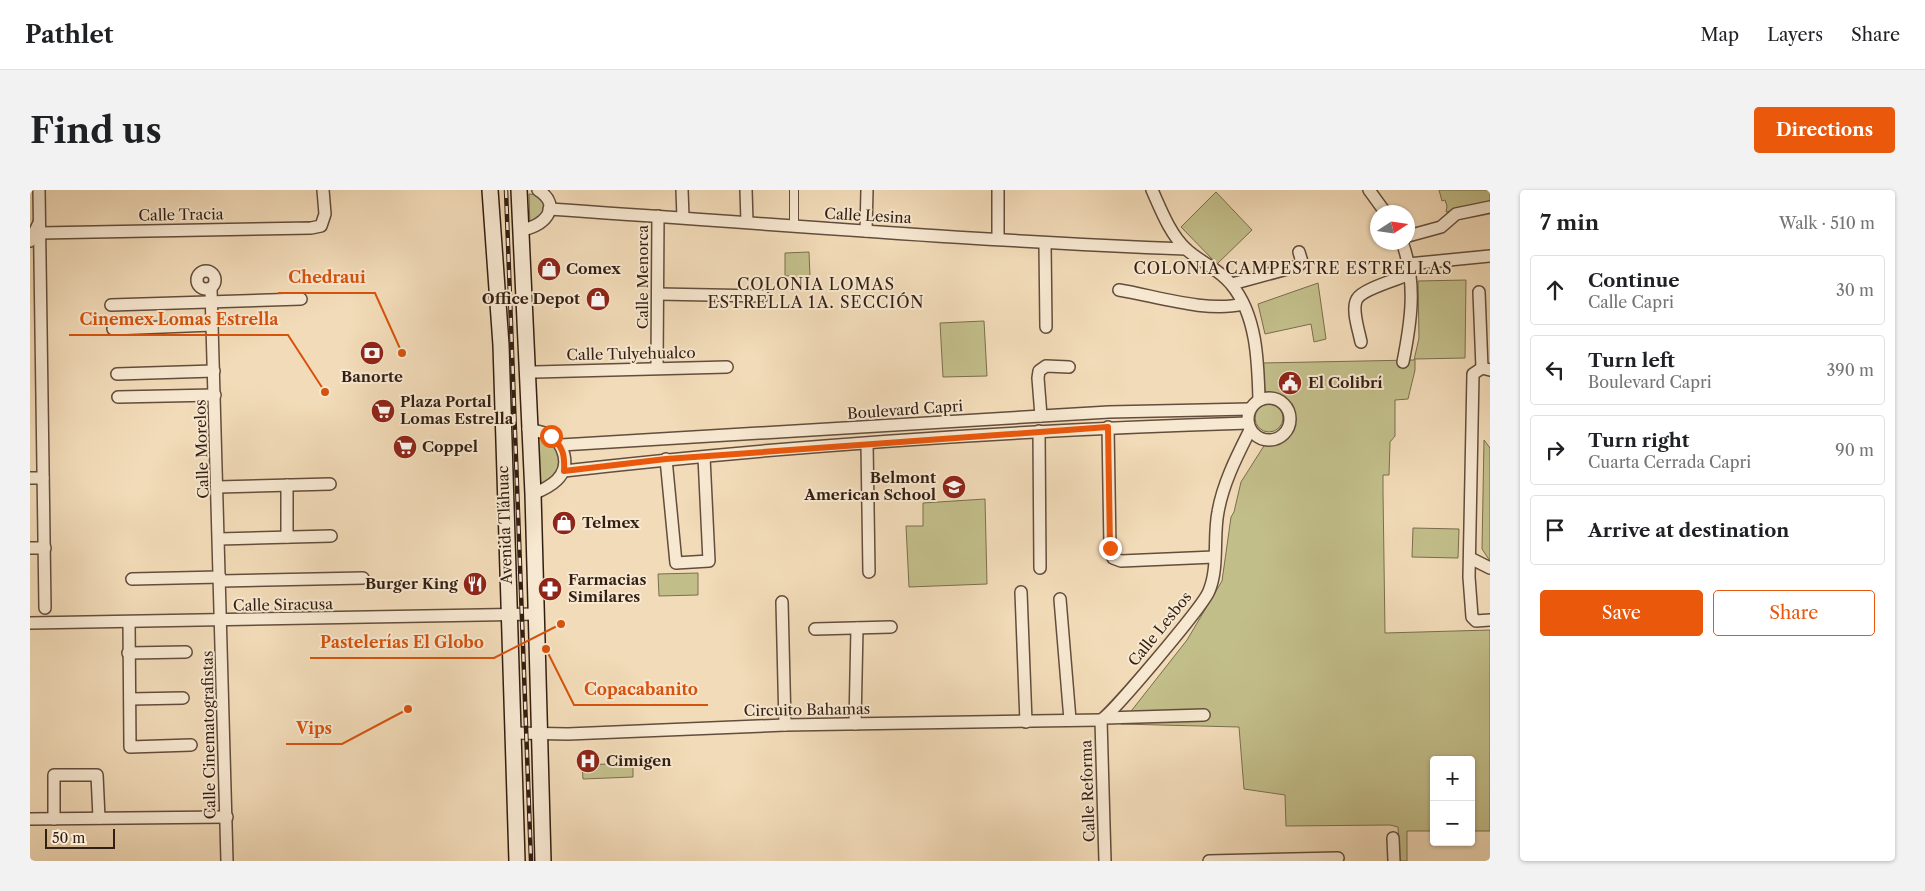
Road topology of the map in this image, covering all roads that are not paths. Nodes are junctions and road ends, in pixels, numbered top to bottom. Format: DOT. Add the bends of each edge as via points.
graph roads {
  1 [pos="39,190"];
  2 [pos="324,190"];
  3 [pos="490,190"];
  4 [pos="519,190"];
  5 [pos="538,190"];
  6 [pos="682,190"];
  7 [pos="746,190"];
  8 [pos="794,190"];
  9 [pos="867,190"];
  10 [pos="998,190"];
  11 [pos="1152,190"];
  12 [pos="1369,190"];
  13 [pos="1380,205"];
  14 [pos="1490,207"];
  15 [pos="549,209"];
  16 [pos="658,216"];
  17 [pos="682,217"];
  18 [pos="747,222"];
  19 [pos="40,228"];
  20 [pos="794,228"];
  21 [pos="520,230"];
  22 [pos="866,231"];
  23 [pos="1415,234"];
  24 [pos="998,238"];
  25 [pos="30,241"];
  26 [pos="1044,244"];
  27 [pos="1186,249"];
  28 [pos="1404,250"];
  29 [pos="1300,252"];
  30 [pos="1490,256"];
  31 [pos="35,260"];
  32 [pos="1409,269"];
  33 [pos="1232,284"];
  34 [pos="211,289"];
  35 [pos="1119,290"];
  36 [pos="1479,292"];
  37 [pos="658,294"];
  38 [pos="763,296"];
  39 [pos="301,300"];
  40 [pos="212,302"];
  41 [pos="1243,304"];
  42 [pos="111,305"];
  43 [pos="212,324"];
  44 [pos="1046,327"];
  45 [pos="113,329"];
  46 [pos="35,332"];
  47 [pos="1361,342"];
  48 [pos="1403,362"];
  49 [pos="1069,366"];
  50 [pos="728,367"];
  51 [pos="657,368"];
  52 [pos="214,371"];
  53 [pos="1482,371"];
  54 [pos="534,372"];
  55 [pos="117,374"];
  56 [pos="215,395"];
  57 [pos="118,397"];
  58 [pos="1259,400"];
  59 [pos="36,406"];
  60 [pos="1250,409"];
  61 [pos="1041,416"];
  62 [pos="1108,427"];
  63 [pos="1249,427"];
  64 [pos="528,430"];
  65 [pos="1039,431"];
  66 [pos="867,444"];
  67 [pos="562,445"];
  68 [pos="704,457"];
  69 [pos="666,459"];
  70 [pos="564,471"];
  71 [pos="30,478"];
  72 [pos="43,478"];
  73 [pos="330,484"];
  74 [pos="287,485"];
  75 [pos="218,487"];
  76 [pos="532,494"];
  77 [pos="331,536"];
  78 [pos="287,537"];
  79 [pos="219,539"];
  80 [pos="30,548"];
  81 [pos="45,548"];
  82 [pos="1214,557"];
  83 [pos="1470,558"];
  84 [pos="1040,568"];
  85 [pos="1490,568"];
  86 [pos="869,572"];
  87 [pos="363,578"];
  88 [pos="132,579"];
  89 [pos="220,579"];
  90 [pos="1021,592"];
  91 [pos="1060,599"];
  92 [pos="782,602"];
  93 [pos="45,608"];
  94 [pos="221,609"];
  95 [pos="536,614"];
  96 [pos="508,615"];
  97 [pos="1490,620"];
  98 [pos="222,621"];
  99 [pos="129,622"];
  100 [pos="30,624"];
  101 [pos="891,627"];
  102 [pos="857,628"];
  103 [pos="815,629"];
  104 [pos="128,652"];
  105 [pos="186,652"];
  106 [pos="183,698"];
  107 [pos="130,699"];
  108 [pos="1204,715"];
  109 [pos="1103,719"];
  110 [pos="1070,720"];
  111 [pos="1026,722"];
  112 [pos="856,724"];
  113 [pos="785,725"];
  114 [pos="513,733"];
  115 [pos="540,733"];
  116 [pos="191,745"];
  117 [pos="227,817"];
  118 [pos="99,818"];
  119 [pos="30,819"];
  120 [pos="54,819"];
  121 [pos="1394,838"];
  122 [pos="1338,858"];
  123 [pos="227,861"];
  124 [pos="517,861"];
  125 [pos="543,861"];
  126 [pos="1105,861"];
  127 [pos="1209,861"];
  128 [pos="1394,861"];
  1 -- 19 [label="street"];
  2 -- 19 [label="street, Calle Tracia" via="325,214 321,226 311,228"];
  3 -- 96 [label="main road, Avenida Tláhuac" via="501,345"];
  4 -- 21 [label="main road, Avenida Tláhuac"];
  5 -- 15 [label="street" via="547,200"];
  6 -- 17 [label="street"];
  7 -- 18 [label="street"];
  8 -- 20 [label="street"];
  9 -- 22 [label="street"];
  10 -- 24 [label="street"];
  11 -- 27 [label="street" via="1168,223"];
  12 -- 13 [label="street"];
  14 -- 23 [label="street" via="1456,214 1441,227"];
  15 -- 16 [label="street, Calle Lesina"];
  15 -- 21 [label="street" via="542,223 535,228"];
  16 -- 17 [label="street, Calle Lesina"];
  16 -- 37 [label="street, Calle Menorca"];
  17 -- 18 [label="street, Calle Lesina"];
  18 -- 20 [label="street, Calle Lesina"];
  19 -- 25 [label="street"];
  19 -- 31 [label="street"];
  20 -- 22 [label="street, Calle Lesina"];
  21 -- 64 [label="main road, Avenida Tláhuac"];
  22 -- 24 [label="street, Calle Lesina"];
  24 -- 26 [label="street, Calle Lesina"];
  26 -- 27 [label="street, Calle Lesina"];
  26 -- 44 [label="street"];
  27 -- 33 [label="street"];
  28 -- 32 [label="street"];
  29 -- 33 [label="street" via="1302,262 1298,266"];
  30 -- 32 [label="street"];
  31 -- 46 [label="street"];
  32 -- 47 [label="street" via="1363,292 1356,299"];
  32 -- 48 [label="street" via="1412,315"];
  33 -- 41 [label="street"];
  34 -- 40 [label="street, Calle Morelos"];
  35 -- 41 [label="street" via="1191,305"];
  36 -- 53 [label="street"];
  37 -- 38 [label="street"];
  37 -- 51 [label="street, Calle Menorca"];
  39 -- 40 [label="street"];
  40 -- 42 [label="street"];
  40 -- 43 [label="street, Calle Morelos"];
  41 -- 58 [label="street" via="1254,339"];
  43 -- 45 [label="street"];
  43 -- 52 [label="street, Calle Morelos"];
  46 -- 59 [label="street"];
  49 -- 61 [label="street" via="1046,366 1040,371"];
  50 -- 51 [label="street, Calle Tulyehualco"];
  51 -- 54 [label="street, Calle Tulyehualco"];
  52 -- 55 [label="street"];
  52 -- 56 [label="street, Calle Morelos"];
  53 -- 83 [label="street"];
  56 -- 57 [label="street"];
  56 -- 75 [label="street, Calle Morelos"];
  58 -- 60 [label="street"];
  58 -- 63 [label="street" via="1273,398 1279,401 1288,411 1289,425 1281,437 1268,441 1255,436"];
  59 -- 72 [label="street"];
  60 -- 61 [label="street, Boulevard Capri"];
  60 -- 63 [label="street"];
  61 -- 67 [label="street, Boulevard Capri"];
  62 -- 63 [label="street, Boulevard Capri"];
  62 -- 65 [label="street, Boulevard Capri"];
  62 -- 82 [label="street" via="1110,548 1113,558 1121,561"];
  63 -- 82 [label="street, Calle Lesbos" via="1224,487 1218,511"];
  64 -- 67 [label="street" via="551,436"];
  64 -- 76 [label="main road, Avenida Tláhuac"];
  65 -- 66 [label="street, Boulevard Capri"];
  65 -- 84 [label="street"];
  66 -- 68 [label="street, Boulevard Capri"];
  66 -- 86 [label="street"];
  67 -- 70 [label="street"];
  68 -- 69 [label="street, Boulevard Capri"];
  68 -- 69 [label="street" via="709,561 676,563"];
  69 -- 70 [label="street, Boulevard Capri"];
  70 -- 76 [label="street" via="548,486"];
  71 -- 72 [label="street"];
  72 -- 81 [label="street"];
  73 -- 74 [label="street"];
  74 -- 75 [label="street"];
  74 -- 78 [label="street"];
  75 -- 79 [label="street, Calle Morelos"];
  76 -- 95 [label="main road, Avenida Tláhuac"];
  77 -- 78 [label="street"];
  78 -- 79 [label="street"];
  79 -- 89 [label="street, Calle Morelos"];
  80 -- 81 [label="street"];
  81 -- 93 [label="street"];
  82 -- 109 [label="street, Calle Lesbos" via="1209,593"];
  83 -- 85 [label="street"];
  83 -- 97 [label="street" via="1470,612 1476,621"];
  87 -- 89 [label="street"];
  88 -- 89 [label="street"];
  89 -- 94 [label="street, Calle Morelos"];
  90 -- 111 [label="street"];
  91 -- 110 [label="street"];
  92 -- 113 [label="street"];
  94 -- 98 [label="street, Calle Cinematografistas"];
  95 -- 96 [label="street, Calle Siracusa"];
  95 -- 115 [label="main road, Avenida Tláhuac"];
  96 -- 98 [label="street, Calle Siracusa"];
  96 -- 114 [label="main road, Avenida Tláhuac"];
  98 -- 99 [label="street, Calle Siracusa"];
  98 -- 117 [label="street, Calle Cinematografistas"];
  99 -- 100 [label="street, Calle Siracusa"];
  99 -- 104 [label="street"];
  101 -- 102 [label="street"];
  102 -- 103 [label="street"];
  102 -- 112 [label="street"];
  104 -- 105 [label="street"];
  104 -- 107 [label="street"];
  106 -- 107 [label="street"];
  107 -- 116 [label="street" via="130,747"];
  108 -- 109 [label="street, Circuito Bahamas"];
  109 -- 110 [label="street, Circuito Bahamas"];
  109 -- 126 [label="street, Calle Reforma"];
  110 -- 111 [label="street, Circuito Bahamas"];
  111 -- 112 [label="street, Circuito Bahamas"];
  112 -- 113 [label="street, Circuito Bahamas"];
  113 -- 115 [label="street, Circuito Bahamas"];
  114 -- 115 [label="street, Circuito Bahamas"];
  114 -- 124 [label="main road, Avenida Tláhuac"];
  115 -- 125 [label="main road, Avenida Tláhuac"];
  117 -- 118 [label="street"];
  117 -- 123 [label="street, Calle Cinematografistas"];
  118 -- 120 [label="street"];
  118 -- 120 [label="street" via="97,775 54,775"];
  119 -- 120 [label="street"];
  121 -- 128 [label="street"];
  122 -- 127 [label="street"];
}
